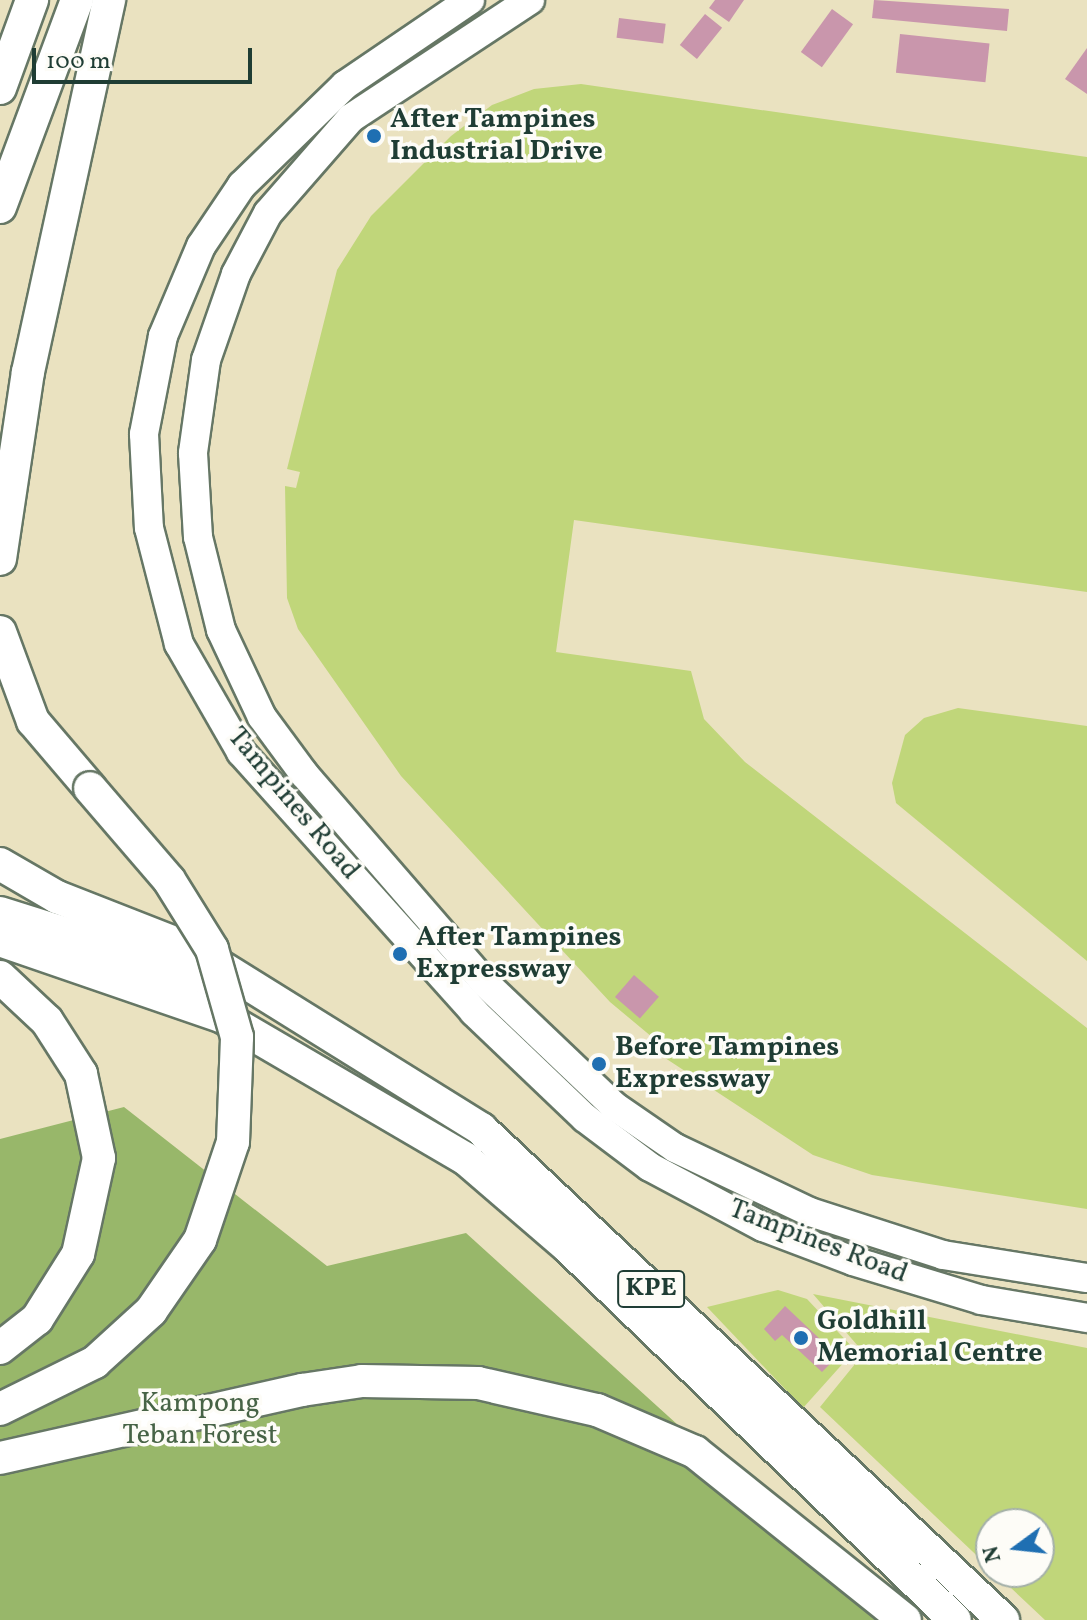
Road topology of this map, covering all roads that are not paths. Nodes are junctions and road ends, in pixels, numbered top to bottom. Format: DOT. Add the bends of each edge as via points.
graph roads {
  1 [pos="13,0"];
  2 [pos="32,0"];
  3 [pos="77,0"];
  4 [pos="109,0"];
  5 [pos="470,0"];
  6 [pos="530,0"];
  7 [pos="0,37"];
  8 [pos="0,88"];
  9 [pos="0,207"];
  10 [pos="28,372"];
  11 [pos="0,472"];
  12 [pos="0,559"];
  13 [pos="0,632"];
  14 [pos="0,864"];
  15 [pos="0,913"];
  16 [pos="37,938"];
  17 [pos="0,940"];
  18 [pos="0,977"];
  19 [pos="281,1003"];
  20 [pos="1026,1271"];
  21 [pos="1087,1278"];
  22 [pos="1037,1312"];
  23 [pos="1087,1318"];
  24 [pos="0,1348"];
  25 [pos="0,1409"];
  26 [pos="4,1456"];
  27 [pos="905,1620"];
  28 [pos="955,1620"];
  29 [pos="1003,1620"];
  1 -- 7 [label="highway"];
  2 -- 8 [label="highway"];
  3 -- 9 [label="highway"];
  4 -- 10 [label="highway"];
  5 -- 22 [label="main road, Tampines Road" via="345,85 242,185 201,246 163,336 144,434 149,528 179,644 241,752 474,1012 585,1118 650,1167 763,1227 930,1285"];
  6 -- 20 [label="main road, Tampines Road" via="351,118 268,213 236,274 206,360 193,453 198,537 221,630 262,717 304,774 569,1071 675,1148 743,1183 866,1231"];
  10 -- 11 [label="highway"];
  10 -- 12 [label="highway"];
  13 -- 25 [label="highway, bridge" via="33,721 161,869 212,949 237,1037 233,1142 200,1240 151,1311 95,1362"];
  14 -- 19 [label="highway" via="57,897 197,952"];
  15 -- 16 [label="highway"];
  16 -- 17 [label="highway"];
  16 -- 19 [label="highway"];
  16 -- 28 [label="highway, KPE" via="122,979 223,1017 466,1159 566,1245"];
  18 -- 24 [label="highway" via="47,1021 81,1074 99,1158 78,1254 37,1319"];
  19 -- 29 [label="highway, KPE" via="481,1129"];
  20 -- 21 [label="main road, Tampines Road"];
  20 -- 22 [label="main road" via="1042,1295"];
  22 -- 23 [label="main road, Tampines Road"];
  26 -- 27 [label="highway" via="302,1390 422,1380 478,1383 597,1410 695,1452 753,1492"];
}
